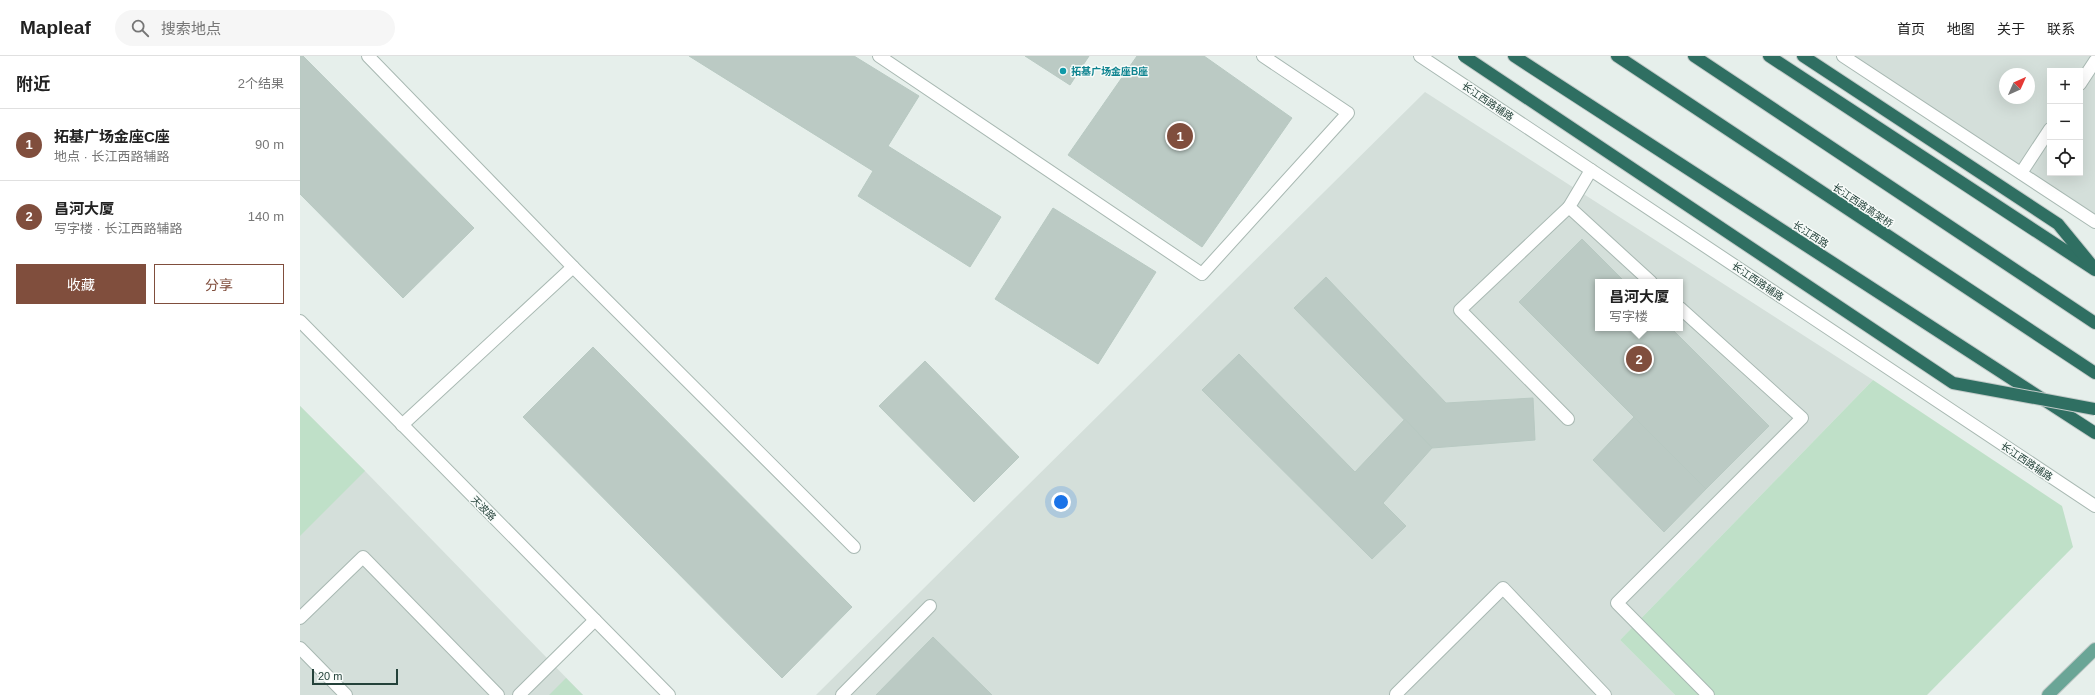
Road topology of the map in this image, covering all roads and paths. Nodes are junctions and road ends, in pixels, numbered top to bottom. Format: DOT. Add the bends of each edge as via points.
graph roads {
  1 [pos="368,56"];
  2 [pos="879,56"];
  3 [pos="1264,56"];
  4 [pos="1420,56"];
  5 [pos="1464,56"];
  6 [pos="1514,56"];
  7 [pos="1617,56"];
  8 [pos="1694,56"];
  9 [pos="1769,56"];
  10 [pos="1803,56"];
  11 [pos="1843,56"];
  12 [pos="2095,61"];
  13 [pos="2083,79"];
  14 [pos="2047,134"];
  15 [pos="1591,170"];
  16 [pos="2021,173"];
  17 [pos="1569,207"];
  18 [pos="2095,222"];
  19 [pos="573,267"];
  20 [pos="2095,269"];
  21 [pos="1649,279"];
  22 [pos="1683,311"];
  23 [pos="300,321"];
  24 [pos="2095,323"];
  25 [pos="2095,373"];
  26 [pos="2095,409"];
  27 [pos="1568,419"];
  28 [pos="402,425"];
  29 [pos="2095,433"];
  30 [pos="2095,506"];
  31 [pos="854,547"];
  32 [pos="930,606"];
  33 [pos="300,618"];
  34 [pos="595,620"];
  35 [pos="300,648"];
  36 [pos="2095,649"];
  37 [pos="1396,694"];
  38 [pos="346,695"];
  39 [pos="498,695"];
  40 [pos="519,695"];
  41 [pos="669,695"];
  42 [pos="842,695"];
  43 [pos="1605,695"];
  44 [pos="1708,695"];
  45 [pos="2048,695"];
  1 -- 19 [label="street"];
  2 -- 3 [label="street" via="1202,274 1348,113"];
  4 -- 15 [label="street, 长江西路辅路"];
  5 -- 26 [label="highway, bridge" via="1953,383"];
  6 -- 29 [label="highway, 长江西路"];
  7 -- 25 [label="highway, 长江西路高架桥"];
  8 -- 24 [label="highway"];
  9 -- 20 [label="highway"];
  10 -- 20 [label="highway" via="2058,224"];
  11 -- 16 [label="street"];
  12 -- 13 [label="street"];
  14 -- 16 [label="street"];
  15 -- 17 [label="street"];
  15 -- 30 [label="street, 长江西路辅路"];
  16 -- 18 [label="street"];
  17 -- 21 [label="street"];
  17 -- 27 [label="street" via="1460,310"];
  19 -- 28 [label="street"];
  19 -- 31 [label="street"];
  22 -- 44 [label="street" via="1802,418 1617,603"];
  23 -- 28 [label="street, 天波路"];
  28 -- 34 [label="street, 天波路"];
  32 -- 42 [label="street"];
  33 -- 39 [label="street" via="363,557"];
  34 -- 40 [label="street"];
  34 -- 41 [label="street, 天波路"];
  35 -- 38 [label="street"];
  36 -- 45 [label="main road"];
  37 -- 43 [label="street" via="1503,588"];
}
